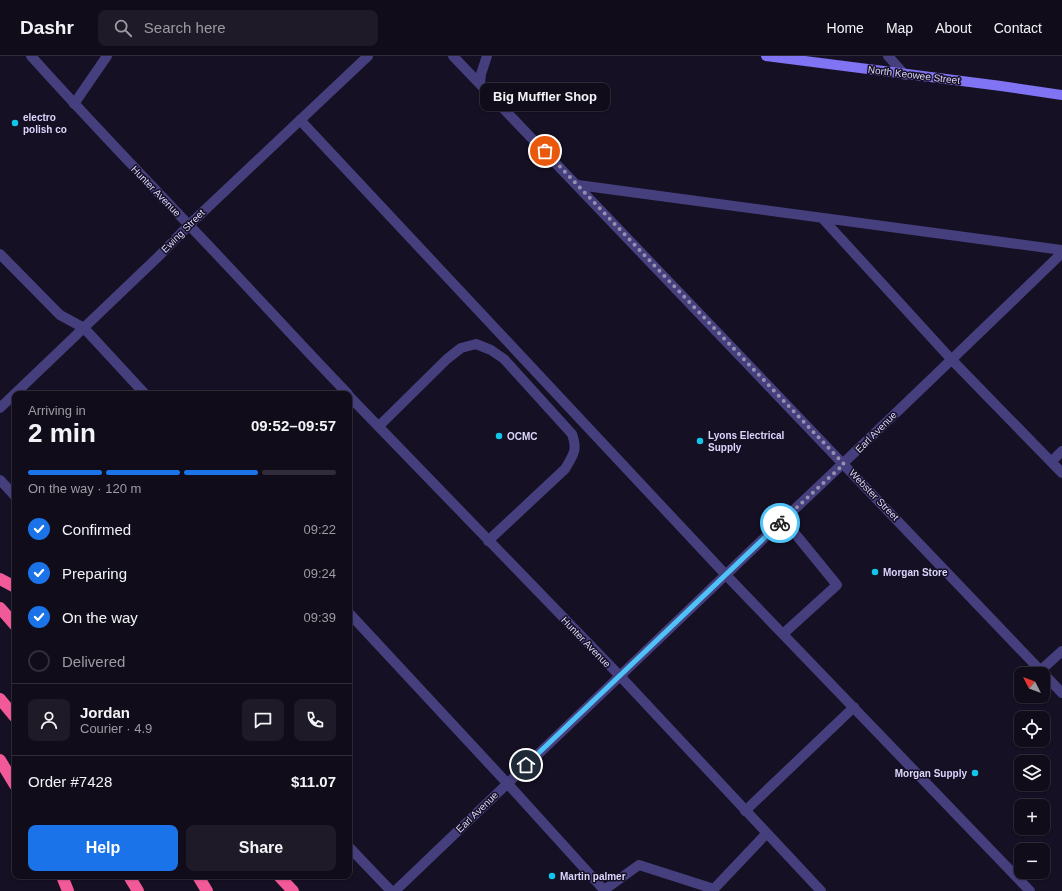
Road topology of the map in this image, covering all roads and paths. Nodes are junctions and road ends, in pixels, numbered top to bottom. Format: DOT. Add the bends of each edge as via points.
graph roads {
  1 [pos="31,56"];
  2 [pos="106,56"];
  3 [pos="368,56"];
  4 [pos="454,56"];
  5 [pos="487,56"];
  6 [pos="766,56"];
  7 [pos="888,56"];
  8 [pos="783,57"];
  9 [pos="905,74"];
  10 [pos="480,83"];
  11 [pos="1062,95"];
  12 [pos="74,104"];
  13 [pos="300,120"];
  14 [pos="578,186"];
  15 [pos="823,219"];
  16 [pos="189,225"];
  17 [pos="1062,252"];
  18 [pos="0,254"];
  19 [pos="84,328"];
  20 [pos="951,359"];
  21 [pos="18,391"];
  22 [pos="142,391"];
  23 [pos="344,391"];
  24 [pos="12,397"];
  25 [pos="352,399"];
  26 [pos="0,408"];
  27 [pos="379,426"];
  28 [pos="1062,451"];
  29 [pos="1051,462"];
  30 [pos="844,464"];
  31 [pos="1062,473"];
  32 [pos="0,480"];
  33 [pos="12,493"];
  34 [pos="782,522"];
  35 [pos="488,541"];
  36 [pos="726,575"];
  37 [pos="0,579"];
  38 [pos="12,585"];
  39 [pos="0,608"];
  40 [pos="352,616"];
  41 [pos="12,622"];
  42 [pos="783,634"];
  43 [pos="1062,651"];
  44 [pos="1038,667"];
  45 [pos="1044,667"];
  46 [pos="620,676"];
  47 [pos="1050,679"];
  48 [pos="1062,692"];
  49 [pos="0,699"];
  50 [pos="854,707"];
  51 [pos="12,713"];
  52 [pos="0,760"];
  53 [pos="12,781"];
  54 [pos="507,783"];
  55 [pos="745,811"];
  56 [pos="766,834"];
  57 [pos="352,850"];
  58 [pos="63,879"];
  59 [pos="131,879"];
  60 [pos="200,879"];
  61 [pos="282,879"];
  62 [pos="604,890"];
  63 [pos="713,890"];
  64 [pos="68,891"];
  65 [pos="138,891"];
  66 [pos="207,891"];
  67 [pos="293,891"];
  68 [pos="391,891"];
  69 [pos="395,891"];
  70 [pos="821,891"];
  71 [pos="1030,891"];
  1 -- 12 [label="street, Hunter Avenue"];
  2 -- 12 [label="street"];
  3 -- 13 [label="street, Ewing Street"];
  4 -- 10 [label="street, Webster Street"];
  5 -- 10 [label="street"];
  6 -- 8 [label="main road, North Keowee Street"];
  7 -- 9 [label="street"];
  8 -- 9 [label="main road, North Keowee Street"];
  9 -- 11 [label="main road, North Keowee Street"];
  10 -- 14 [label="street, Webster Street"];
  12 -- 16 [label="street, Hunter Avenue"];
  13 -- 16 [label="street, Ewing Street"];
  13 -- 36 [label="street"];
  14 -- 15 [label="street"];
  14 -- 30 [label="street, Webster Street"];
  15 -- 17 [label="street"];
  15 -- 20 [label="street"];
  16 -- 19 [label="street, Ewing Street"];
  16 -- 23 [label="street, Hunter Avenue"];
  17 -- 20 [label="street, Earl Avenue"];
  18 -- 19 [label="street" via="60,315"];
  19 -- 21 [label="street, Ewing Street"];
  19 -- 22 [label="street"];
  20 -- 29 [label="street"];
  20 -- 30 [label="street, Earl Avenue"];
  24 -- 26 [label="street, Ewing Street"];
  25 -- 27 [label="street, Hunter Avenue"];
  27 -- 35 [label="street, Hunter Avenue"];
  27 -- 35 [label="street" via="461,348 476,344 504,359 572,434 576,444 573,456 565,469"];
  28 -- 29 [label="street"];
  29 -- 31 [label="street"];
  30 -- 34 [label="street, Earl Avenue"];
  30 -- 44 [label="street, Webster Street"];
  32 -- 33 [label="street"];
  34 -- 36 [label="street, Earl Avenue"];
  34 -- 42 [label="street" via="797,536 837,585"];
  35 -- 46 [label="street, Hunter Avenue"];
  36 -- 42 [label="street"];
  36 -- 46 [label="street, Earl Avenue"];
  37 -- 38 [label="highway"];
  39 -- 41 [label="highway"];
  40 -- 54 [label="street"];
  42 -- 50 [label="street"];
  43 -- 45 [label="street"];
  46 -- 54 [label="street, Earl Avenue"];
  46 -- 55 [label="street, Hunter Avenue"];
  47 -- 48 [label="street, Webster Street"];
  49 -- 51 [label="highway"];
  50 -- 55 [label="street"];
  50 -- 71 [label="street"];
  52 -- 53 [label="highway"];
  54 -- 62 [label="street"];
  54 -- 69 [label="street, Earl Avenue"];
  55 -- 56 [label="street, Hunter Avenue"];
  56 -- 63 [label="street"];
  56 -- 70 [label="street, Hunter Avenue"];
  57 -- 68 [label="street"];
  58 -- 64 [label="highway"];
  59 -- 65 [label="highway"];
  60 -- 66 [label="highway"];
  61 -- 67 [label="highway"];
  62 -- 63 [label="street" via="639,865"];
}
